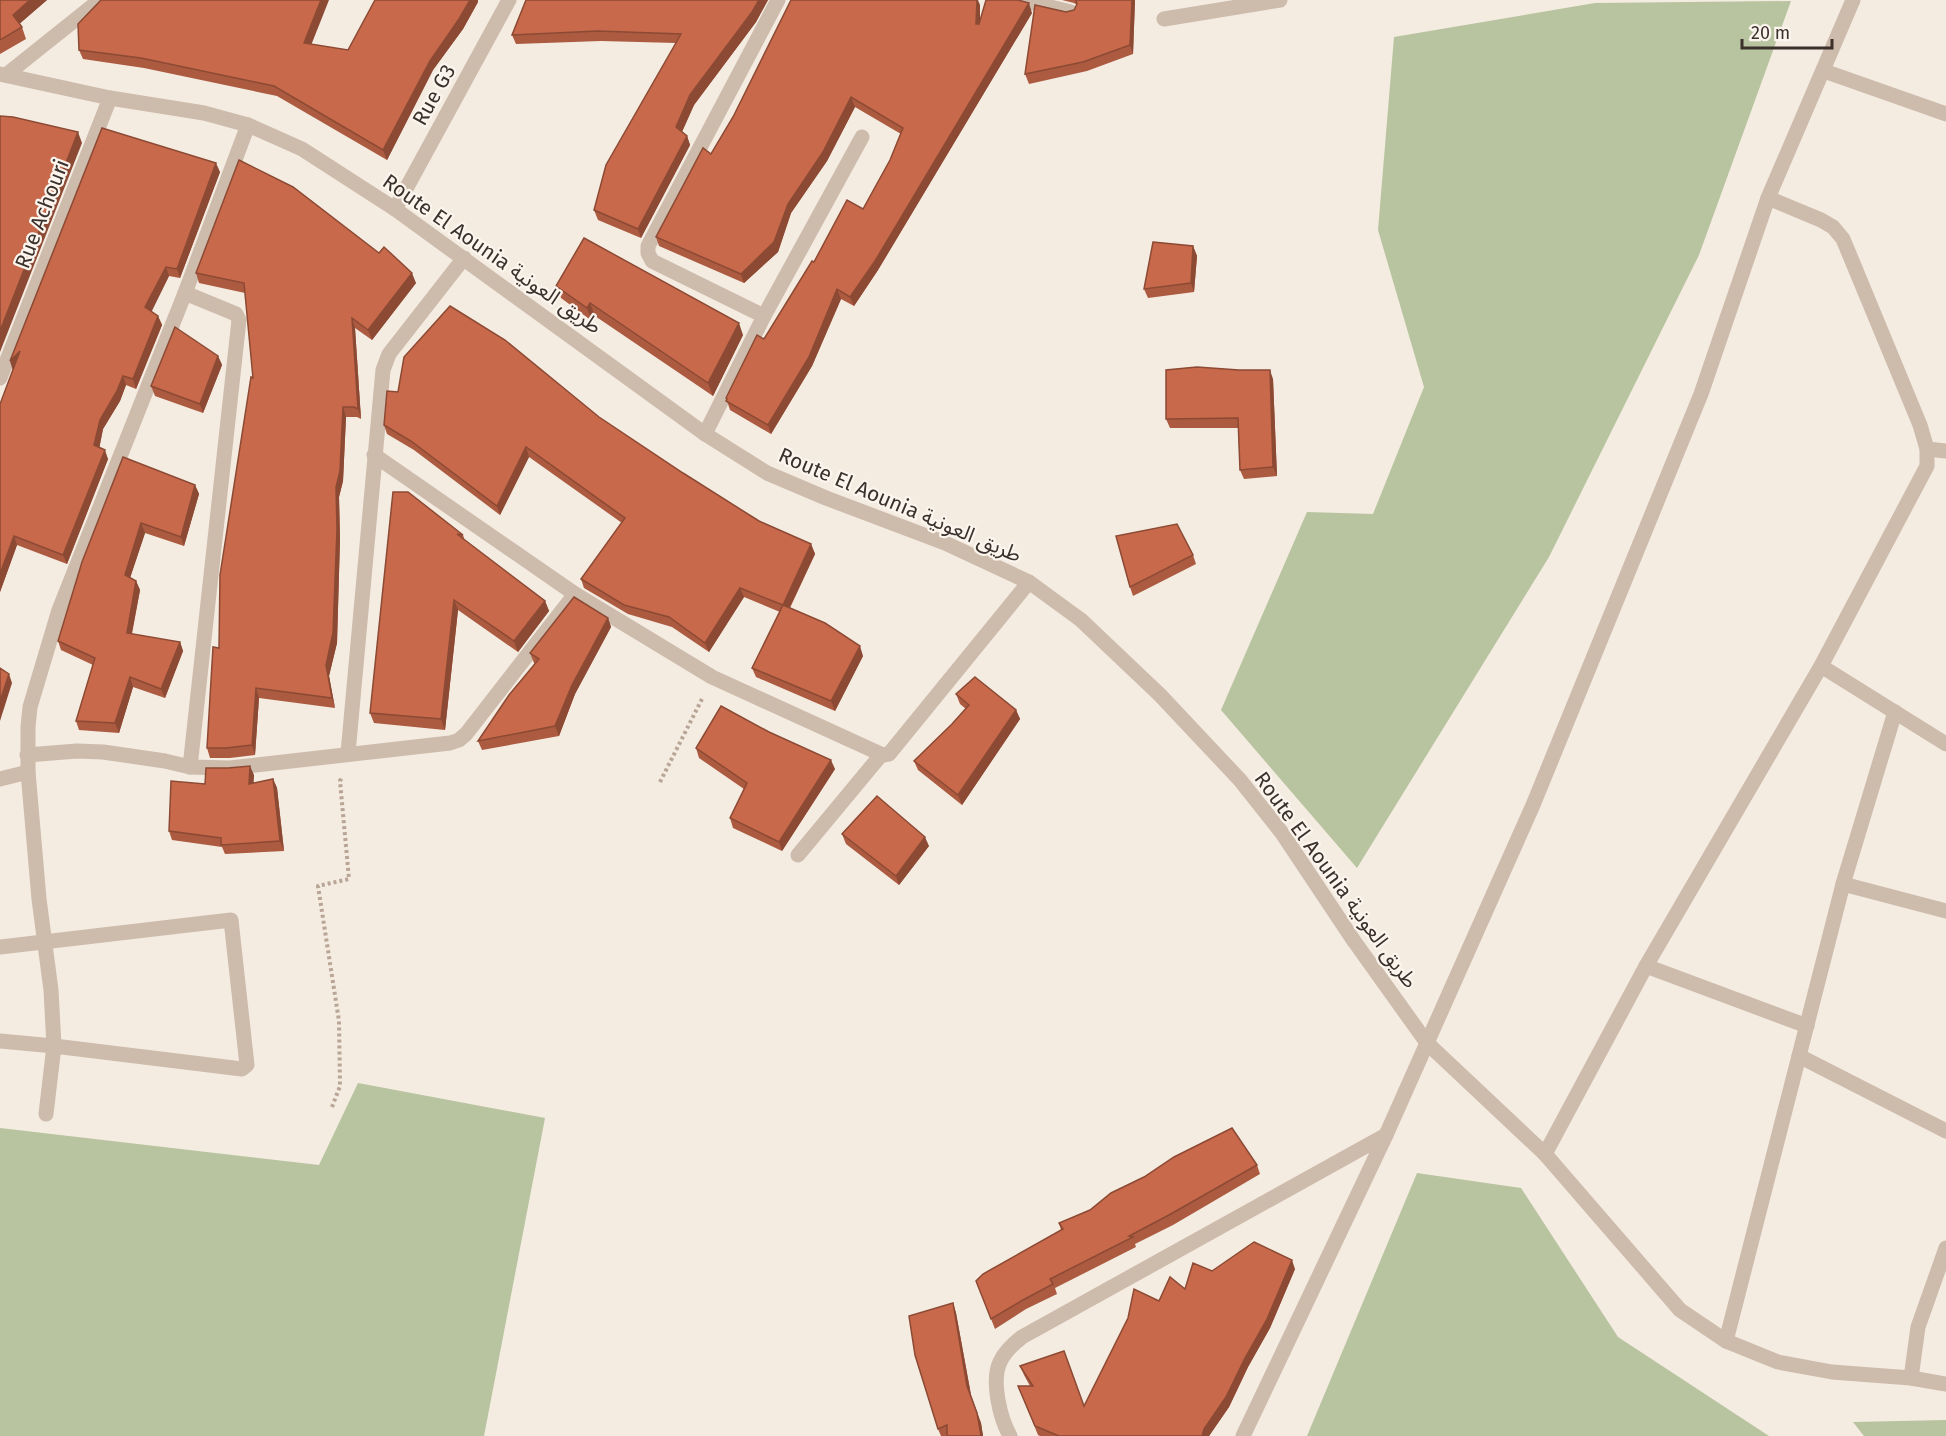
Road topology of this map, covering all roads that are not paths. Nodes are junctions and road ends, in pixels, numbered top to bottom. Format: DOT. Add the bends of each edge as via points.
graph roads {
  1 [pos="100,0"];
  2 [pos="509,0"];
  3 [pos="778,0"];
  4 [pos="1021,0"];
  5 [pos="1280,0"];
  6 [pos="1853,0"];
  7 [pos="1071,12"];
  8 [pos="1164,19"];
  9 [pos="1824,71"];
  10 [pos="3,75"];
  11 [pos="110,98"];
  12 [pos="1946,114"];
  13 [pos="248,125"];
  14 [pos="862,137"];
  15 [pos="1768,198"];
  16 [pos="395,209"];
  17 [pos="464,258"];
  18 [pos="185,293"];
  19 [pos="764,316"];
  20 [pos="0,378"];
  21 [pos="705,434"];
  22 [pos="1927,449"];
  23 [pos="1946,450"];
  24 [pos="374,455"];
  25 [pos="1029,582"];
  26 [pos="575,594"];
  27 [pos="1821,666"];
  28 [pos="1895,712"];
  29 [pos="1946,744"];
  30 [pos="348,753"];
  31 [pos="27,755"];
  32 [pos="881,755"];
  33 [pos="190,767"];
  34 [pos="28,772"];
  35 [pos="0,779"];
  36 [pos="798,855"];
  37 [pos="1843,884"];
  38 [pos="1946,911"];
  39 [pos="45,941"];
  40 [pos="0,947"];
  41 [pos="1646,966"];
  42 [pos="1806,1026"];
  43 [pos="0,1041"];
  44 [pos="1427,1043"];
  45 [pos="54,1046"];
  46 [pos="1798,1056"];
  47 [pos="46,1114"];
  48 [pos="1946,1131"];
  49 [pos="1386,1135"];
  50 [pos="1545,1154"];
  51 [pos="1946,1248"];
  52 [pos="1726,1341"];
  53 [pos="1911,1378"];
  54 [pos="1946,1384"];
  55 [pos="1010,1436"];
  56 [pos="1243,1436"];
  1 -- 10 [label="street"];
  2 -- 16 [label="street, Rue G3"];
  3 -- 19 [label="street" via="648,246 652,261"];
  4 -- 7 [label="street"];
  5 -- 8 [label="street"];
  6 -- 9 [label="street"];
  9 -- 12 [label="street"];
  9 -- 15 [label="street"];
  10 -- 11 [label="street, Route El Aounia طريق العونية"];
  11 -- 13 [label="street, Route El Aounia طريق العونية" via="204,113"];
  11 -- 20 [label="street, Rue Achouri"];
  13 -- 16 [label="street, Route El Aounia طريق العونية" via="302,149"];
  13 -- 18 [label="street"];
  14 -- 19 [label="street"];
  15 -- 22 [label="street" via="1833,227 1843,239"];
  15 -- 44 [label="street" via="1701,394 1533,805"];
  16 -- 17 [label="street, Route El Aounia طريق العونية"];
  17 -- 21 [label="street, Route El Aounia طريق العونية"];
  17 -- 24 [label="street" via="389,354 380,387"];
  18 -- 31 [label="street" via="58,610 30,706"];
  18 -- 33 [label="street" via="236,314 239,320"];
  19 -- 21 [label="street"];
  21 -- 25 [label="street, Route El Aounia طريق العونية" via="767,473 945,543"];
  22 -- 23 [label="street"];
  22 -- 27 [label="street" via="1927,466 1921,481"];
  24 -- 26 [label="street"];
  24 -- 30 [label="street"];
  25 -- 32 [label="street" via="889,754"];
  25 -- 44 [label="street, Route El Aounia طريق العونية" via="1081,620 1239,780 1282,833"];
  26 -- 30 [label="street" via="459,740"];
  26 -- 32 [label="street" via="712,677"];
  27 -- 28 [label="street"];
  27 -- 41 [label="street"];
  28 -- 29 [label="street"];
  28 -- 37 [label="street"];
  30 -- 33 [label="street" via="230,768"];
  31 -- 33 [label="street" via="103,752"];
  31 -- 34 [label="street"];
  32 -- 36 [label="street"];
  34 -- 35 [label="street"];
  34 -- 39 [label="street"];
  37 -- 38 [label="street"];
  37 -- 42 [label="street"];
  39 -- 40 [label="street"];
  39 -- 45 [label="street"];
  39 -- 45 [label="street" via="231,920 248,1065 242,1069"];
  41 -- 42 [label="street"];
  41 -- 50 [label="street"];
  42 -- 46 [label="street"];
  43 -- 45 [label="street"];
  44 -- 49 [label="street"];
  44 -- 50 [label="street, Route El Aounia طريق العونية"];
  45 -- 47 [label="street"];
  46 -- 48 [label="street"];
  46 -- 52 [label="street"];
  49 -- 55 [label="street" via="1009,1347 996,1376"];
  49 -- 56 [label="street"];
  50 -- 52 [label="street, Route El Aounia طريق العونية" via="1680,1310"];
  51 -- 53 [label="street" via="1918,1327"];
  52 -- 53 [label="street, Route El Aounia طريق العونية" via="1778,1362 1832,1372"];
  53 -- 54 [label="street, Route El Aounia طريق العونية"];
}
